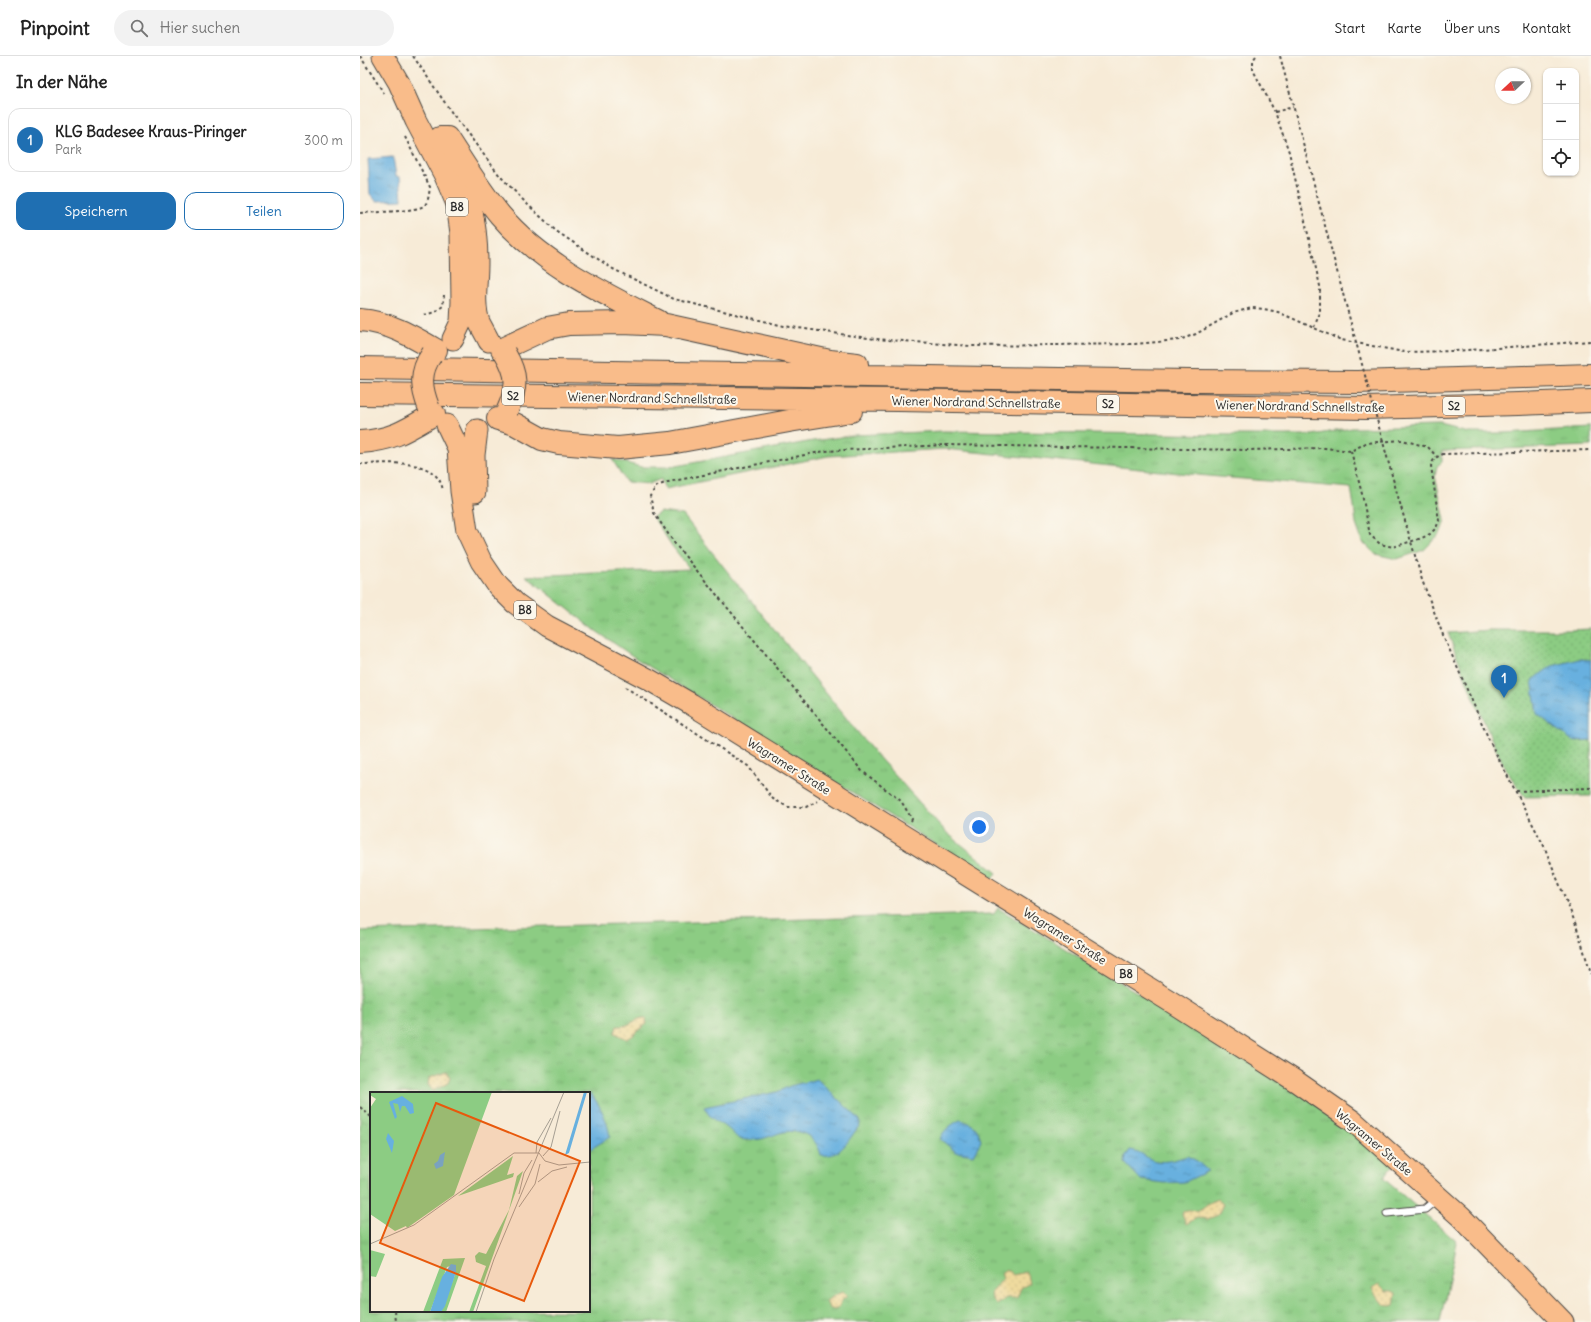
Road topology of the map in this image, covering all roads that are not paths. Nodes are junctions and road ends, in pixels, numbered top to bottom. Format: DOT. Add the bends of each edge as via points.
graph roads {
  1 [pos="383,56"];
  2 [pos="393,92"];
  3 [pos="440,138"];
  4 [pos="360,320"];
  5 [pos="666,325"];
  6 [pos="440,348"];
  7 [pos="499,348"];
  8 [pos="360,368"];
  9 [pos="1591,375"];
  10 [pos="894,377"];
  11 [pos="360,394"];
  12 [pos="898,400"];
  13 [pos="1591,401"];
  14 [pos="436,415"];
  15 [pos="502,415"];
  16 [pos="477,430"];
  17 [pos="360,442"];
  18 [pos="468,490"];
  19 [pos="1440,1198"];
  20 [pos="1387,1213"];
  21 [pos="1563,1322"];
  1 -- 2 [label="main road, B8"];
  2 -- 3 [label="main road, B8" via="425,115"];
  2 -- 6 [label="main road, B8" via="416,121 457,204 461,233 461,322"];
  3 -- 5 [label="highway" via="447,138 484,195 501,216 546,258 596,290"];
  3 -- 7 [label="main road, B8" via="463,178 471,200 476,234 476,304 479,322"];
  4 -- 6 [label="highway" via="393,327"];
  5 -- 7 [label="highway" via="610,322 569,324 547,328"];
  5 -- 10 [label="highway" via="830,361 870,365"];
  6 -- 7 [label="main road" via="464,336 474,337"];
  6 -- 14 [label="main road, B8, bridge" via="428,360 422,376 423,392"];
  7 -- 15 [label="main road, B8, bridge" via="512,364 516,380 514,396"];
  8 -- 10 [label="highway, Wiener Nordrand Schnellstraße / S2"];
  9 -- 10 [label="highway, Wiener Nordrand Schnellstraße / S2" via="1357,382"];
  11 -- 12 [label="highway, Wiener Nordrand Schnellstraße / S2"];
  12 -- 13 [label="highway, Wiener Nordrand Schnellstraße / S2" via="1365,408"];
  12 -- 15 [label="highway" via="866,410 841,411 678,442 618,448 542,439"];
  14 -- 16 [label="main road" via="462,429"];
  14 -- 17 [label="highway" via="391,438"];
  14 -- 18 [label="main road, B8" via="458,448"];
  15 -- 16 [label="main road" via="491,424"];
  16 -- 18 [label="main road, B8"];
  18 -- 19 [label="main road, Wagramer Straße / B8" via="467,531 481,561 498,586 515,603 547,626 691,704 1297,1082 1353,1121"];
  19 -- 20 [label="lane" via="1425,1210"];
  19 -- 21 [label="main road, Wagramer Straße / B8"];
}
